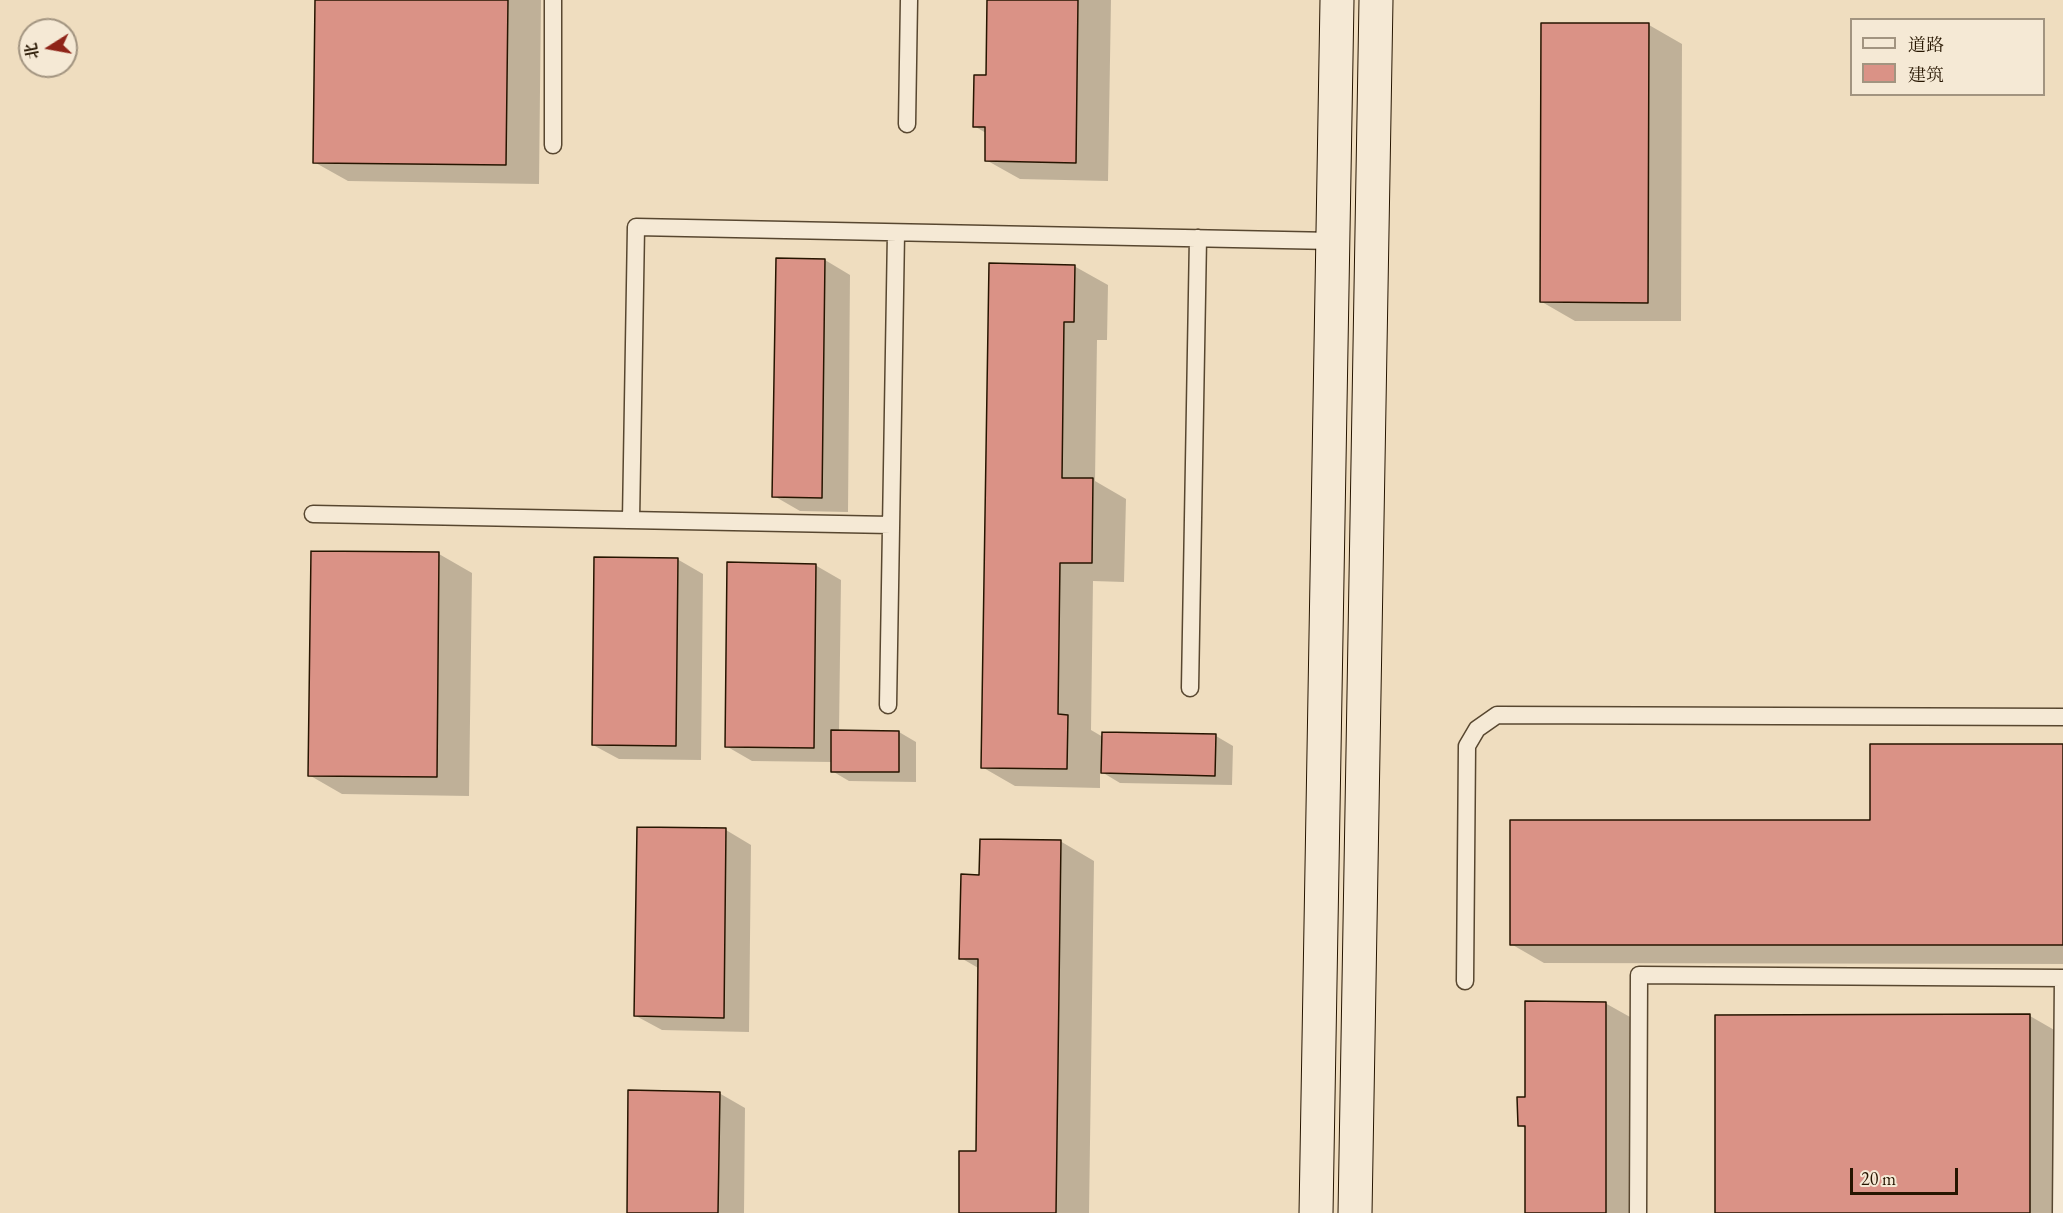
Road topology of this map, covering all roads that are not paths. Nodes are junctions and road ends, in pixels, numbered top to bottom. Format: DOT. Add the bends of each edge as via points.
graph roads {
  1 [pos="553,0"];
  2 [pos="909,0"];
  3 [pos="1337,0"];
  4 [pos="1376,0"];
  5 [pos="907,124"];
  6 [pos="553,145"];
  7 [pos="896,233"];
  8 [pos="1198,238"];
  9 [pos="1333,241"];
  10 [pos="313,514"];
  11 [pos="631,520"];
  12 [pos="891,525"];
  13 [pos="1190,688"];
  14 [pos="888,705"];
  15 [pos="2063,717"];
  16 [pos="1465,981"];
  17 [pos="1316,1213"];
  18 [pos="1355,1213"];
  19 [pos="1638,1213"];
  20 [pos="2061,1213"];
  1 -- 6 [label="lane"];
  2 -- 5 [label="lane"];
  3 -- 9 [label="street"];
  4 -- 18 [label="street"];
  7 -- 8 [label="lane"];
  7 -- 11 [label="lane" via="636,227"];
  7 -- 12 [label="lane"];
  8 -- 9 [label="lane"];
  8 -- 13 [label="lane"];
  9 -- 17 [label="street"];
  10 -- 11 [label="lane"];
  11 -- 12 [label="lane"];
  12 -- 14 [label="lane"];
  15 -- 16 [label="lane" via="1497,716 1477,729 1467,746"];
  19 -- 20 [label="lane" via="1639,975 1651,975 2063,978"];
}
